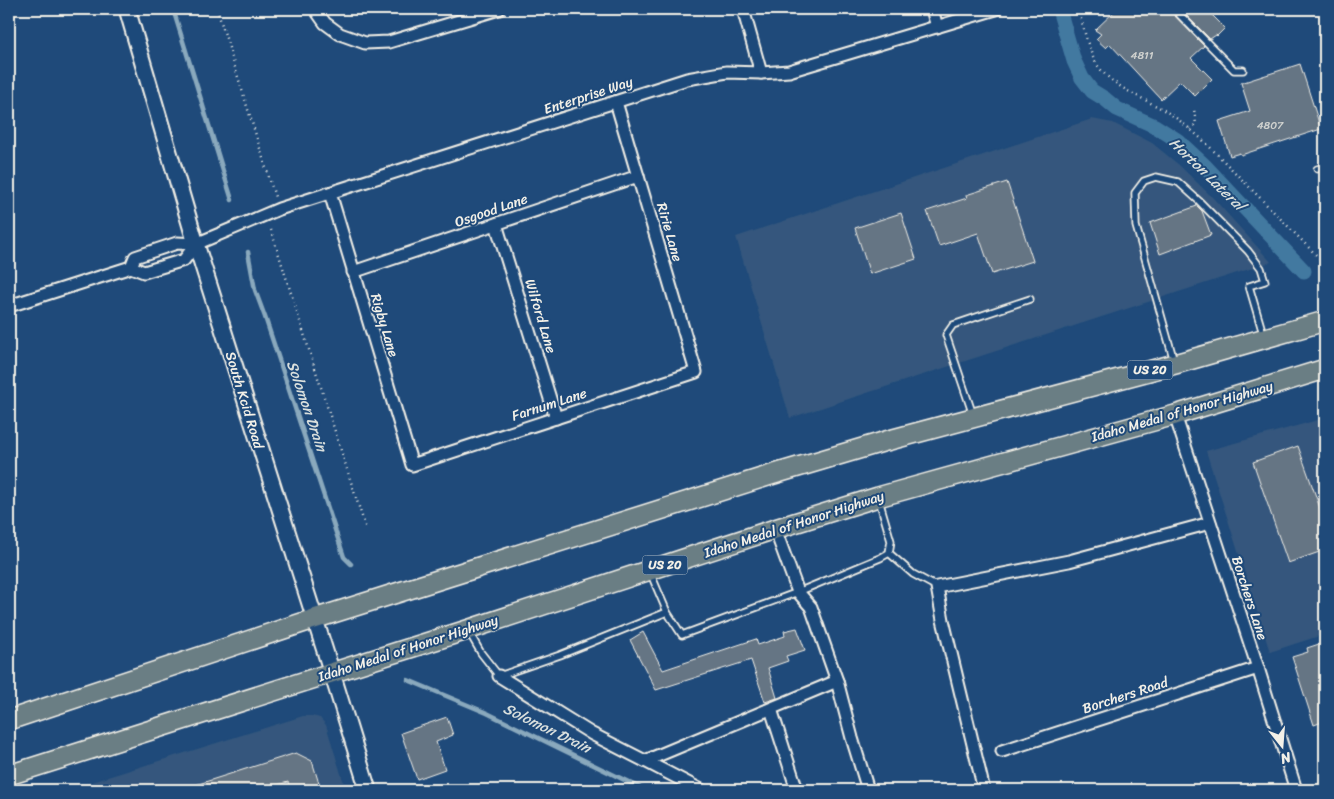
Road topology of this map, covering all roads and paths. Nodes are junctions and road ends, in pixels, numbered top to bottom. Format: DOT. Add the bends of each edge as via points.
graph roads {
  1 [pos="127,9"];
  2 [pos="217,9"];
  3 [pos="315,9"];
  4 [pos="499,9"];
  5 [pos="743,9"];
  6 [pos="932,9"];
  7 [pos="996,9"];
  8 [pos="1079,9"];
  9 [pos="1174,9"];
  10 [pos="937,27"];
  11 [pos="1243,70"];
  12 [pos="761,73"];
  13 [pos="616,102"];
  14 [pos="1194,109"];
  15 [pos="1190,129"];
  16 [pos="1325,167"];
  17 [pos="1318,169"];
  18 [pos="638,176"];
  19 [pos="330,193"];
  20 [pos="275,197"];
  21 [pos="496,224"];
  22 [pos="271,230"];
  23 [pos="196,244"];
  24 [pos="1325,264"];
  25 [pos="131,267"];
  26 [pos="354,272"];
  27 [pos="1030,298"];
  28 [pos="9,306"];
  29 [pos="1325,321"];
  30 [pos="1264,339"];
  31 [pos="1175,364"];
  32 [pos="1325,370"];
  33 [pos="696,372"];
  34 [pos="1175,415"];
  35 [pos="974,417"];
  36 [pos="556,418"];
  37 [pos="412,465"];
  38 [pos="878,497"];
  39 [pos="1210,523"];
  40 [pos="366,528"];
  41 [pos="775,529"];
  42 [pos="889,553"];
  43 [pos="649,570"];
  44 [pos="937,587"];
  45 [pos="798,592"];
  46 [pos="667,612"];
  47 [pos="314,619"];
  48 [pos="467,630"];
  49 [pos="1258,668"];
  50 [pos="332,673"];
  51 [pos="499,676"];
  52 [pos="837,681"];
  53 [pos="771,709"];
  54 [pos="9,720"];
  55 [pos="1002,751"];
  56 [pos="645,761"];
  57 [pos="9,775"];
  58 [pos="368,790"];
  59 [pos="701,790"];
  60 [pos="797,790"];
  61 [pos="868,790"];
  62 [pos="984,790"];
  63 [pos="1296,790"];
  1 -- 23 [label="street, South Kcid Road"];
  2 -- 20 [label="path"];
  3 -- 4 [label="street" via="325,23 340,34 365,43 389,42"];
  5 -- 12 [label="street"];
  6 -- 10 [label="street"];
  7 -- 10 [label="street, Enterprise Way"];
  8 -- 15 [label="path" via="1092,54 1104,74"];
  9 -- 11 [label="lane" via="1234,70"];
  10 -- 12 [label="street, Enterprise Way" via="788,71"];
  12 -- 13 [label="street, Enterprise Way" via="727,72 687,79"];
  13 -- 18 [label="street, Ririe Lane"];
  13 -- 19 [label="street, Enterprise Way"];
  14 -- 15 [label="path" via="1196,124"];
  15 -- 24 [label="path"];
  16 -- 17 [label="lane"];
  18 -- 21 [label="street, Osgood Lane"];
  18 -- 33 [label="street, Ririe Lane"];
  19 -- 23 [label="street, Enterprise Way"];
  19 -- 26 [label="street, Rigby Lane"];
  21 -- 26 [label="street, Osgood Lane"];
  21 -- 36 [label="street, Wilford Lane"];
  22 -- 40 [label="path"];
  23 -- 25 [label="street" via="177,243 135,257"];
  23 -- 25 [label="street" via="184,260 144,272"];
  23 -- 47 [label="street, South Kcid Road"];
  25 -- 28 [label="street"];
  26 -- 37 [label="street, Rigby Lane"];
  27 -- 35 [label="lane" via="953,325 946,335"];
  29 -- 30 [label="main road, US 20"];
  30 -- 31 [label="main road, US 20"];
  30 -- 31 [label="lane" via="1249,286 1266,280 1261,268 1178,182 1156,177 1144,181 1136,193 1136,226"];
  31 -- 35 [label="main road, US 20"];
  32 -- 34 [label="main road, Idaho Medal of Honor Highway / US 20"];
  33 -- 36 [label="street, Farnum Lane"];
  34 -- 38 [label="main road, Idaho Medal of Honor Highway / US 20"];
  34 -- 39 [label="street, Borchers Lane"];
  35 -- 47 [label="main road" via="771,475"];
  36 -- 37 [label="street, Farnum Lane"];
  38 -- 41 [label="main road, Idaho Medal of Honor Highway / US 20"];
  38 -- 42 [label="lane" via="891,541"];
  39 -- 44 [label="street" via="1069,561"];
  39 -- 49 [label="street, Borchers Lane"];
  41 -- 43 [label="main road, Idaho Medal of Honor Highway / US 20"];
  41 -- 45 [label="street"];
  42 -- 44 [label="lane" via="913,574"];
  42 -- 45 [label="lane"];
  43 -- 46 [label="lane"];
  43 -- 48 [label="main road, Idaho Medal of Honor Highway / US 20"];
  44 -- 62 [label="street"];
  45 -- 46 [label="lane" via="682,635"];
  45 -- 52 [label="street" via="811,607"];
  46 -- 51 [label="lane"];
  47 -- 50 [label="street, South Kcid Road"];
  47 -- 54 [label="main road"];
  48 -- 50 [label="main road, Idaho Medal of Honor Highway / US 20"];
  48 -- 51 [label="lane"];
  49 -- 55 [label="street, Borchers Road"];
  49 -- 63 [label="street, Borchers Lane"];
  50 -- 57 [label="main road, Idaho Medal of Honor Highway / US 20"];
  50 -- 58 [label="street, South Kcid Road"];
  51 -- 56 [label="street" via="592,734"];
  52 -- 53 [label="street"];
  52 -- 61 [label="street"];
  53 -- 56 [label="street"];
  53 -- 60 [label="street"];
  56 -- 59 [label="street"];
}
